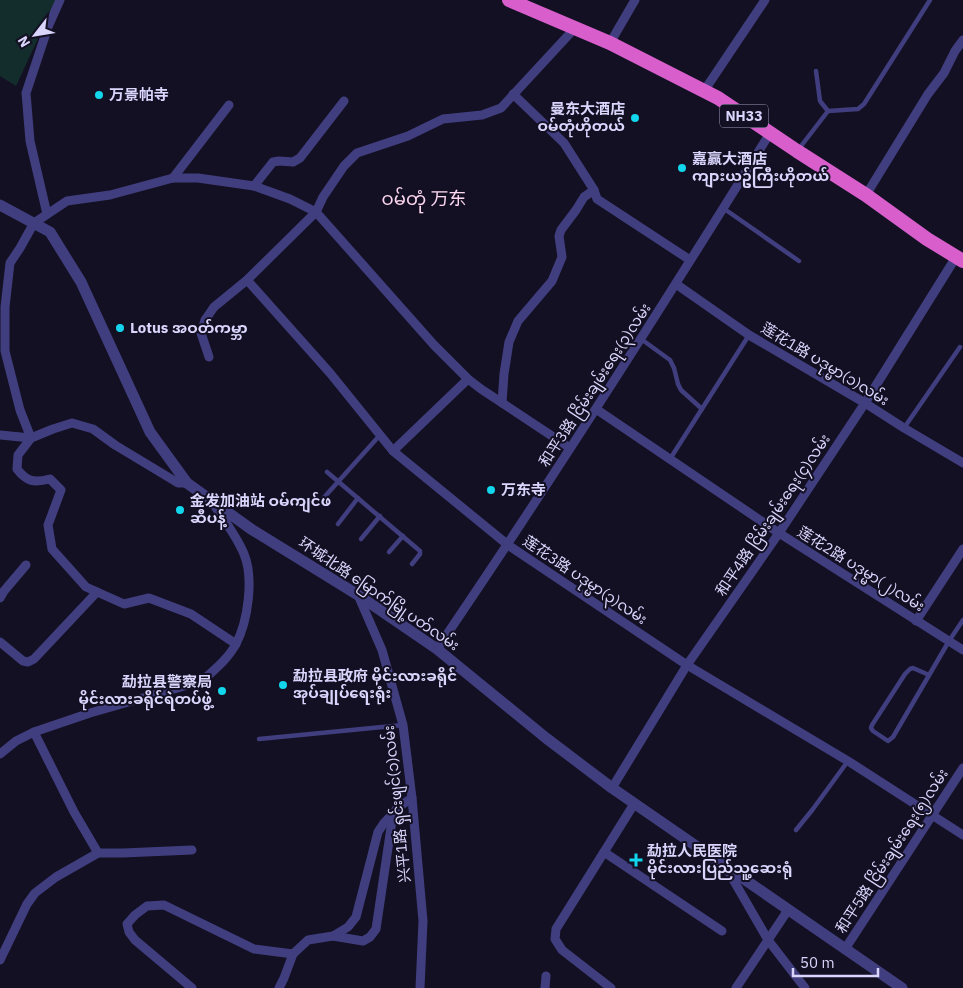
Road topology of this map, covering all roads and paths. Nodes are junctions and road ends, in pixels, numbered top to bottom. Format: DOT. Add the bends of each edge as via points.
graph roads {
  1 [pos="60,0"];
  2 [pos="509,0"];
  3 [pos="635,0"];
  4 [pos="766,0"];
  5 [pos="930,0"];
  6 [pos="575,28"];
  7 [pos="963,40"];
  8 [pos="610,43"];
  9 [pos="816,71"];
  10 [pos="704,91"];
  11 [pos="513,94"];
  12 [pos="344,101"];
  13 [pos="229,105"];
  14 [pos="828,111"];
  15 [pos="770,133"];
  16 [pos="797,151"];
  17 [pos="173,178"];
  18 [pos="254,186"];
  19 [pos="594,190"];
  20 [pos="866,195"];
  21 [pos="0,205"];
  22 [pos="723,208"];
  23 [pos="316,212"];
  24 [pos="47,214"];
  25 [pos="34,223"];
  26 [pos="960,259"];
  27 [pos="690,260"];
  28 [pos="799,261"];
  29 [pos="247,280"];
  30 [pos="676,284"];
  31 [pos="749,335"];
  32 [pos="640,339"];
  33 [pos="960,347"];
  34 [pos="209,357"];
  35 [pos="468,379"];
  36 [pos="502,403"];
  37 [pos="865,403"];
  38 [pos="702,409"];
  39 [pos="596,410"];
  40 [pos="904,428"];
  41 [pos="380,434"];
  42 [pos="0,435"];
  43 [pos="31,438"];
  44 [pos="570,448"];
  45 [pos="393,451"];
  46 [pos="670,460"];
  47 [pos="963,463"];
  48 [pos="327,472"];
  49 [pos="338,481"];
  50 [pos="187,483"];
  51 [pos="358,498"];
  52 [pos="212,500"];
  53 [pos="319,503"];
  54 [pos="380,516"];
  55 [pos="338,524"];
  56 [pos="779,533"];
  57 [pos="403,536"];
  58 [pos="362,539"];
  59 [pos="508,545"];
  60 [pos="963,548"];
  61 [pos="389,552"];
  62 [pos="412,564"];
  63 [pos="26,565"];
  64 [pos="97,592"];
  65 [pos="358,595"];
  66 [pos="0,598"];
  67 [pos="963,620"];
  68 [pos="916,621"];
  69 [pos="949,641"];
  70 [pos="0,642"];
  71 [pos="236,644"];
  72 [pos="437,649"];
  73 [pos="963,650"];
  74 [pos="687,665"];
  75 [pos="929,675"];
  76 [pos="403,725"];
  77 [pos="34,732"];
  78 [pos="259,739"];
  79 [pos="0,754"];
  80 [pos="848,760"];
  81 [pos="963,768"];
  82 [pos="612,788"];
  83 [pos="412,798"];
  84 [pos="634,804"];
  85 [pos="393,814"];
  86 [pos="932,814"];
  87 [pos="796,830"];
  88 [pos="963,835"];
  89 [pos="192,850"];
  90 [pos="604,852"];
  91 [pos="98,854"];
  92 [pos="725,866"];
  93 [pos="788,910"];
  94 [pos="722,931"];
  95 [pos="333,936"];
  96 [pos="768,940"];
  97 [pos="844,949"];
  98 [pos="293,954"];
  99 [pos="0,960"];
  100 [pos="546,976"];
  101 [pos="192,988"];
  102 [pos="279,988"];
  103 [pos="420,988"];
  104 [pos="545,988"];
  105 [pos="611,988"];
  106 [pos="736,988"];
  107 [pos="805,988"];
  108 [pos="902,988"];
  1 -- 24 [label="street" via="26,93 30,141"];
  2 -- 6 [label="highway, NH33"];
  3 -- 8 [label="street"];
  4 -- 10 [label="street"];
  5 -- 14 [label="lane" via="864,104 858,108"];
  6 -- 8 [label="highway, NH33"];
  6 -- 11 [label="street"];
  7 -- 20 [label="street"];
  8 -- 10 [label="highway, NH33"];
  9 -- 14 [label="lane" via="820,101"];
  10 -- 15 [label="highway, NH33"];
  11 -- 19 [label="street" via="564,143"];
  11 -- 23 [label="street" via="501,108 482,115 443,120 357,153 344,166"];
  12 -- 18 [label="street" via="300,158 293,162 273,162"];
  13 -- 17 [label="street"];
  14 -- 16 [label="lane"];
  15 -- 16 [label="highway, NH33"];
  15 -- 22 [label="street, 和平3路 ငြိမ်းချမ်းရေး(၃)လမ်း"];
  16 -- 20 [label="highway, NH33"];
  17 -- 18 [label="street"];
  17 -- 24 [label="street" via="110,195 67,201"];
  18 -- 23 [label="street"];
  19 -- 27 [label="street" via="597,199"];
  19 -- 36 [label="street" via="584,197 561,230 562,257 552,281 518,321 509,342"];
  20 -- 26 [label="highway, NH33"];
  21 -- 25 [label="street, 环城北路 မြောက်မြို့ပတ်လမ်း"];
  22 -- 27 [label="street, 和平3路 ငြိမ်းချမ်းရေး(၃)လမ်း"];
  22 -- 28 [label="lane"];
  23 -- 29 [label="street"];
  23 -- 35 [label="street"];
  24 -- 25 [label="street"];
  25 -- 43 [label="street" via="10,262 5,307 5,351 20,410"];
  25 -- 50 [label="street, 环城北路 မြောက်မြို့ပတ်လမ်း" via="50,232 81,282 150,432"];
  26 -- 37 [label="street, 和平4路 ငြိမ်းချမ်းရေး(၄)လမ်း"];
  27 -- 30 [label="street, 和平3路 ငြိမ်းချမ်းရေး(၃)လမ်း"];
  29 -- 34 [label="street" via="214,307 205,320 201,333"];
  29 -- 41 [label="street, 莲花3路 ပဒုမ္မာ(၃)လမ်း"];
  30 -- 31 [label="street, 莲花1路 ပဒုမ္မာ(၁)လမ်း"];
  30 -- 32 [label="street, 和平3路 ငြိမ်းချမ်းရေး(၃)လမ်း"];
  31 -- 37 [label="street, 莲花1路 ပဒုမ္မာ(၁)လမ်း"];
  31 -- 38 [label="lane"];
  32 -- 38 [label="lane" via="670,360 681,390"];
  32 -- 39 [label="street, 和平3路 ငြိမ်းချမ်းရေး(၃)လမ်း"];
  33 -- 40 [label="lane"];
  35 -- 36 [label="street"];
  35 -- 45 [label="street"];
  36 -- 44 [label="street"];
  37 -- 40 [label="street, 莲花1路 ပဒုမ္မာ(၁)လမ်း"];
  37 -- 56 [label="street, 和平4路 ငြိမ်းချမ်းရေး(၄)လမ်း"];
  38 -- 46 [label="lane"];
  39 -- 44 [label="street, 和平3路 ငြိမ်းချမ်းရေး(၃)လမ်း"];
  39 -- 46 [label="street, 莲花2路 ပဒုမ္မာ(၂)လမ်း"];
  40 -- 47 [label="street, 莲花1路 ပဒုမ္မာ(၁)လမ်း"];
  41 -- 45 [label="street, 莲花3路 ပဒုမ္မာ(၃)လမ်း"];
  41 -- 49 [label="lane"];
  42 -- 43 [label="street"];
  43 -- 50 [label="street" via="72,423 93,429 178,482"];
  43 -- 64 [label="street" via="18,455 17,469 24,478 38,482 50,479 61,490 48,525 52,549 86,587"];
  44 -- 59 [label="street, 和平3路 ငြိမ်းချမ်းရေး(၃)လမ်း"];
  45 -- 59 [label="street, 莲花3路 ပဒုမ္မာ(၃)လမ်း"];
  46 -- 56 [label="street, 莲花2路 ပဒုမ္မာ(၂)လမ်း"];
  48 -- 49 [label="lane"];
  49 -- 51 [label="lane"];
  49 -- 53 [label="lane"];
  50 -- 52 [label="street, 环城北路 မြောက်မြို့ပတ်လမ်း"];
  51 -- 54 [label="lane"];
  51 -- 55 [label="lane"];
  52 -- 65 [label="street, 环城北路 မြောက်မြို့ပတ်လမ်း" via="251,529"];
  52 -- 71 [label="street" via="236,539 248,568 247,608"];
  54 -- 57 [label="lane"];
  54 -- 58 [label="lane"];
  56 -- 68 [label="street, 莲花2路 ပဒုမ္မာ(၂)လမ်း"];
  56 -- 74 [label="street, 和平4路 ငြိမ်းချမ်းရေး(၄)လမ်း"];
  57 -- 61 [label="lane"];
  57 -- 62 [label="lane" via="420,551"];
  59 -- 72 [label="street, 和平3路 ငြိမ်းချမ်းရေး(၃)လမ်း"];
  59 -- 74 [label="street, 莲花3路 ပဒုမ္မာ(၃)လမ်း"];
  60 -- 68 [label="street"];
  63 -- 66 [label="street"];
  64 -- 70 [label="street" via="34,659 22,661"];
  64 -- 71 [label="street" via="124,604 149,598 191,614"];
  65 -- 72 [label="street, 环城北路 မြောက်မြို့ပတ်လမ်း"];
  65 -- 76 [label="street, 兴平1路 ရှင်းဖျင်(၁)လမ်း" via="382,650"];
  67 -- 69 [label="lane"];
  68 -- 69 [label="street, 莲花2路 ပဒုမ္မာ(၂)လမ်း"];
  69 -- 73 [label="street, 莲花2路 ပဒုမ္မာ(၂)လမ်း"];
  69 -- 75 [label="lane"];
  71 -- 77 [label="street" via="202,681"];
  72 -- 82 [label="street, 环城北路 မြောက်မြို့ပတ်လမ်း"];
  74 -- 80 [label="street, 莲花3路 ပဒုမ္မာ(၃)လမ်း"];
  74 -- 82 [label="street, 和平4路 ငြိမ်းချမ်းရေး(၄)လမ်း"];
  75 -- 75 [label="lane" via="891,739 888,741 873,732 872,725 905,674 913,668"];
  76 -- 78 [label="lane"];
  76 -- 83 [label="street, 兴平1路 ရှင်းဖျင်(၁)လမ်း"];
  77 -- 79 [label="street"];
  77 -- 91 [label="street"];
  80 -- 86 [label="street, 莲花3路 ပဒုမ္မာ(၃)လမ်း"];
  80 -- 87 [label="lane"];
  81 -- 86 [label="street, 和平5路 ငြိမ်းချမ်းရေး(၅)လမ်း"];
  82 -- 84 [label="street, 环城北路 မြောက်မြို့ပတ်လမ်း"];
  83 -- 85 [label="street"];
  83 -- 103 [label="street, 兴平1路 ရှင်းဖျင်(၁)လမ်း" via="423,921"];
  84 -- 90 [label="street"];
  84 -- 92 [label="street, 环城北路 မြောက်မြို့ပတ်လမ်း"];
  85 -- 95 [label="street" via="378,832 356,917"];
  85 -- 95 [label="street" via="376,928 363,941"];
  86 -- 88 [label="street, 莲花3路 ပဒုမ္မာ(၃)လမ်း"];
  86 -- 97 [label="street, 和平5路 ငြိမ်းချမ်းရေး(၅)လမ်း"];
  89 -- 91 [label="street"];
  90 -- 94 [label="street"];
  90 -- 105 [label="street" via="556,929 555,939 562,950"];
  91 -- 99 [label="street" via="56,877 36,893 27,904"];
  92 -- 93 [label="street, 环城北路 မြောက်မြို့ပတ်လမ်း"];
  92 -- 96 [label="street"];
  93 -- 96 [label="street"];
  93 -- 97 [label="street, 环城北路 မြောက်မြို့ပတ်လမ်း"];
  95 -- 98 [label="street" via="308,940"];
  96 -- 106 [label="street"];
  96 -- 107 [label="street"];
  97 -- 108 [label="street, 环城北路 မြောက်မြို့ပတ်လမ်း"];
  98 -- 101 [label="street" via="254,949 164,905 147,906 127,924 129,932"];
  98 -- 102 [label="street"];
  100 -- 104 [label="street"];
}
